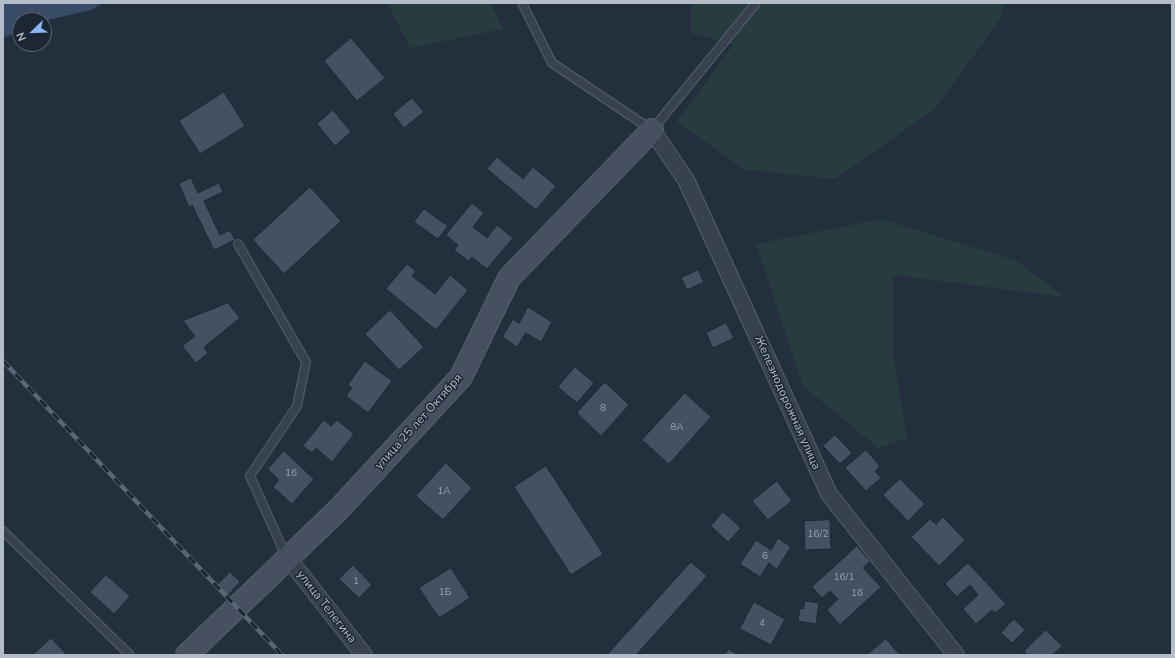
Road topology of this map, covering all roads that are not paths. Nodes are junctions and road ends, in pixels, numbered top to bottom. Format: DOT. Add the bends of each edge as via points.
graph roads {
  1 [pos="522,3"];
  2 [pos="756,3"];
  3 [pos="652,130"];
  4 [pos="238,244"];
  5 [pos="3,531"];
  6 [pos="288,558"];
  7 [pos="130,655"];
  8 [pos="187,655"];
  9 [pos="364,655"];
  10 [pos="956,655"];
  1 -- 3 [label="lane" via="552,63"];
  2 -- 3 [label="lane"];
  3 -- 6 [label="street, улица 25 лет Октября" via="509,278 461,377 339,509"];
  3 -- 10 [label="street, Железнодорожная улица" via="686,180 829,494"];
  4 -- 6 [label="lane" via="306,362 297,406 250,476"];
  5 -- 7 [label="lane"];
  6 -- 8 [label="street, улица 25 лет Октября"];
  6 -- 9 [label="street, улица Телегина"];
}
